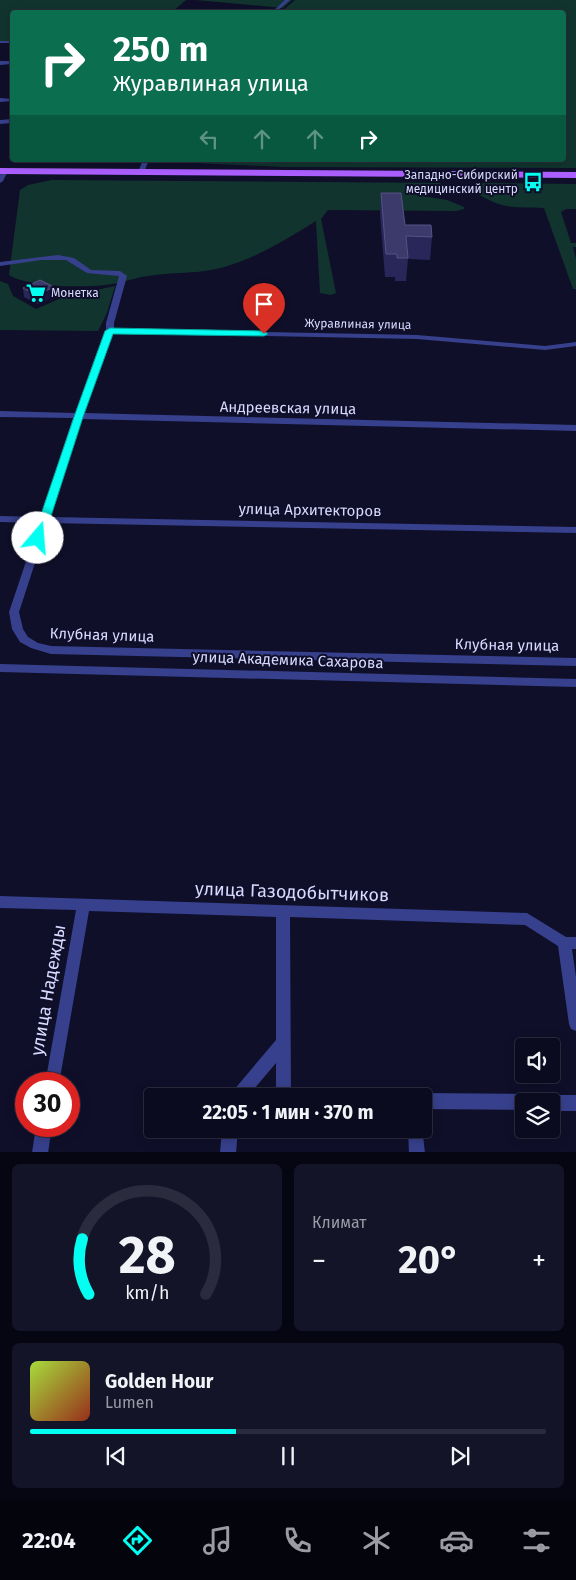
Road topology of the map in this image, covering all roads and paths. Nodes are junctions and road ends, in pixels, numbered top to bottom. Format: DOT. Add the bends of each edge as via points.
graph roads {
  1 [pos="288,0"];
  2 [pos="276,10"];
  3 [pos="145,162"];
  4 [pos="2,171"];
  5 [pos="141,172"];
  6 [pos="576,175"];
  7 [pos="0,180"];
  8 [pos="0,264"];
  9 [pos="110,331"];
  10 [pos="576,344"];
  11 [pos="0,414"];
  12 [pos="78,417"];
  13 [pos="576,428"];
  14 [pos="0,519"];
  15 [pos="44,519"];
  16 [pos="576,530"];
  17 [pos="576,662"];
  18 [pos="0,668"];
  19 [pos="576,683"];
  20 [pos="0,902"];
  21 [pos="84,904"];
  22 [pos="283,911"];
  23 [pos="570,943"];
  24 [pos="576,1024"];
  25 [pos="283,1043"];
  26 [pos="54,1072"];
  27 [pos="245,1088"];
  28 [pos="283,1088"];
  29 [pos="432,1101"];
  30 [pos="515,1102"];
  31 [pos="560,1102"];
  32 [pos="576,1103"];
  33 [pos="42,1137"];
  34 [pos="229,1138"];
  35 [pos="416,1138"];
  36 [pos="40,1152"];
  37 [pos="228,1152"];
  38 [pos="417,1152"];
  1 -- 2 [label="street"];
  3 -- 5 [label="street"];
  4 -- 5 [label="main road"];
  4 -- 7 [label="street"];
  5 -- 6 [label="main road"];
  8 -- 9 [label="street, Клубная улица" via="55,257 75,261 91,272 120,273 123,280"];
  9 -- 10 [label="street, Журавлиная улица" via="417,336 545,348"];
  9 -- 12 [label="street, Клубная улица"];
  11 -- 12 [label="street, Андреевская улица"];
  12 -- 13 [label="street, Андреевская улица"];
  12 -- 15 [label="street, Клубная улица"];
  14 -- 15 [label="street, улица Архитекторов"];
  15 -- 16 [label="street, улица Архитекторов"];
  15 -- 17 [label="street, Клубная улица" via="14,612 17,631 31,646 51,650"];
  18 -- 19 [label="street, улица Академика Сахарова"];
  20 -- 21 [label="street, улица Газодобытчиков"];
  21 -- 22 [label="street, улица Газодобытчиков"];
  21 -- 26 [label="street, улица Надежды"];
  22 -- 23 [label="street, улица Газодобытчиков" via="527,919"];
  22 -- 25 [label="street"];
  23 -- 24 [label="street"];
  25 -- 27 [label="street"];
  25 -- 28 [label="street"];
  29 -- 30 [label="street"];
  31 -- 32 [label="street"];
  33 -- 36 [label="street"];
  34 -- 37 [label="street"];
  35 -- 38 [label="street"];
}
